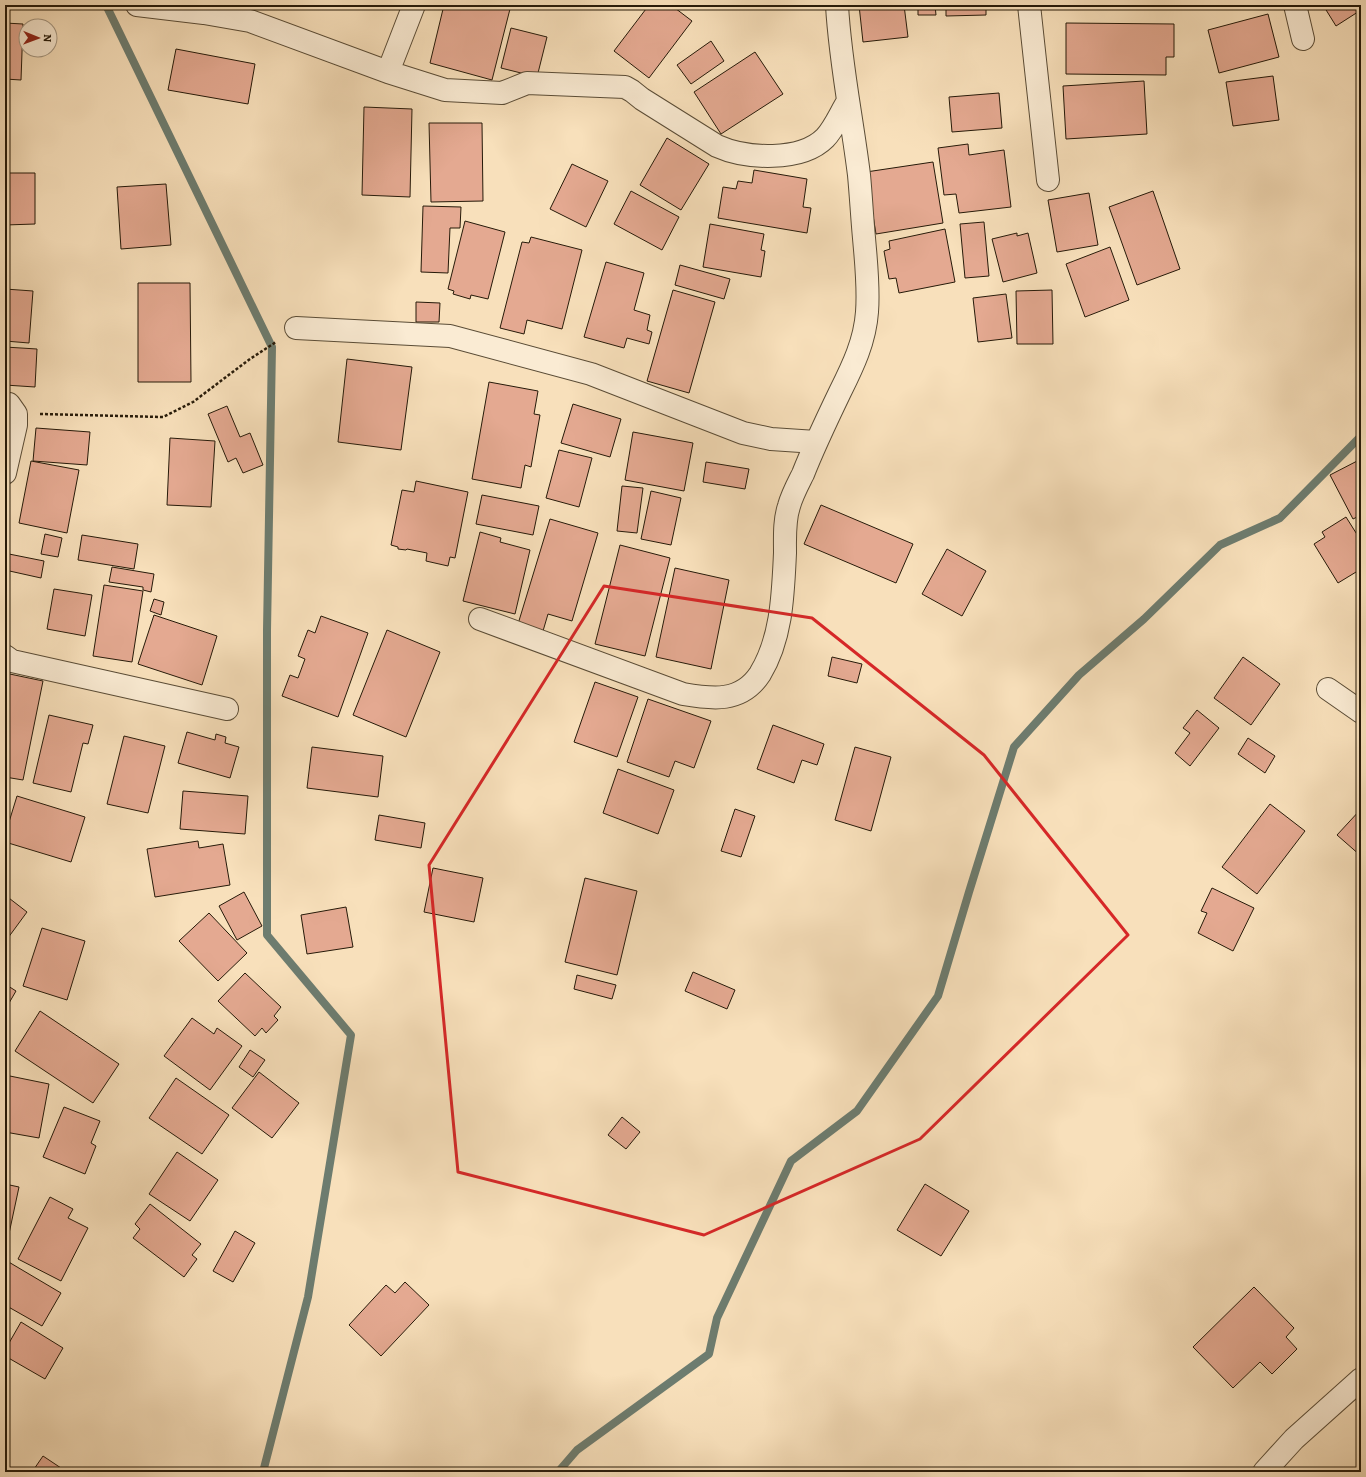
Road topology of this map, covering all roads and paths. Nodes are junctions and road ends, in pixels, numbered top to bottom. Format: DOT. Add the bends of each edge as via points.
graph roads {
  1 [pos="137,5"];
  2 [pos="414,5"];
  3 [pos="837,5"];
  4 [pos="1029,5"];
  5 [pos="1295,5"];
  6 [pos="209,9"];
  7 [pos="1303,39"];
  8 [pos="388,72"];
  9 [pos="848,101"];
  10 [pos="1048,180"];
  11 [pos="289,333"];
  12 [pos="11,409"];
  13 [pos="816,442"];
  14 [pos="5,472"];
  15 [pos="480,619"];
  16 [pos="5,656"];
  17 [pos="1328,689"];
  18 [pos="227,709"];
  19 [pos="1361,712"];
  20 [pos="1361,1379"];
  21 [pos="1264,1472"];
  1 -- 6 [label="street"];
  2 -- 8 [label="street"];
  3 -- 9 [label="street"];
  4 -- 10 [label="street"];
  5 -- 7 [label="street"];
  6 -- 8 [label="street"];
  8 -- 9 [label="street" via="446,90 463,92 502,93 527,83 625,87 717,146 746,154 790,154 817,145 827,137"];
  9 -- 13 [label="street" via="859,175 868,310 859,353"];
  11 -- 12 [label="path" via="193,402 163,418"];
  11 -- 13 [label="street" via="450,336 591,374 743,433 771,439"];
  12 -- 14 [label="street" via="16,425"];
  13 -- 15 [label="street" via="789,506 783,596 776,636 759,675 745,690 730,697 709,698 683,694"];
  16 -- 18 [label="street" via="12,660"];
  17 -- 19 [label="street"];
  20 -- 21 [label="street" via="1294,1439"];
}
